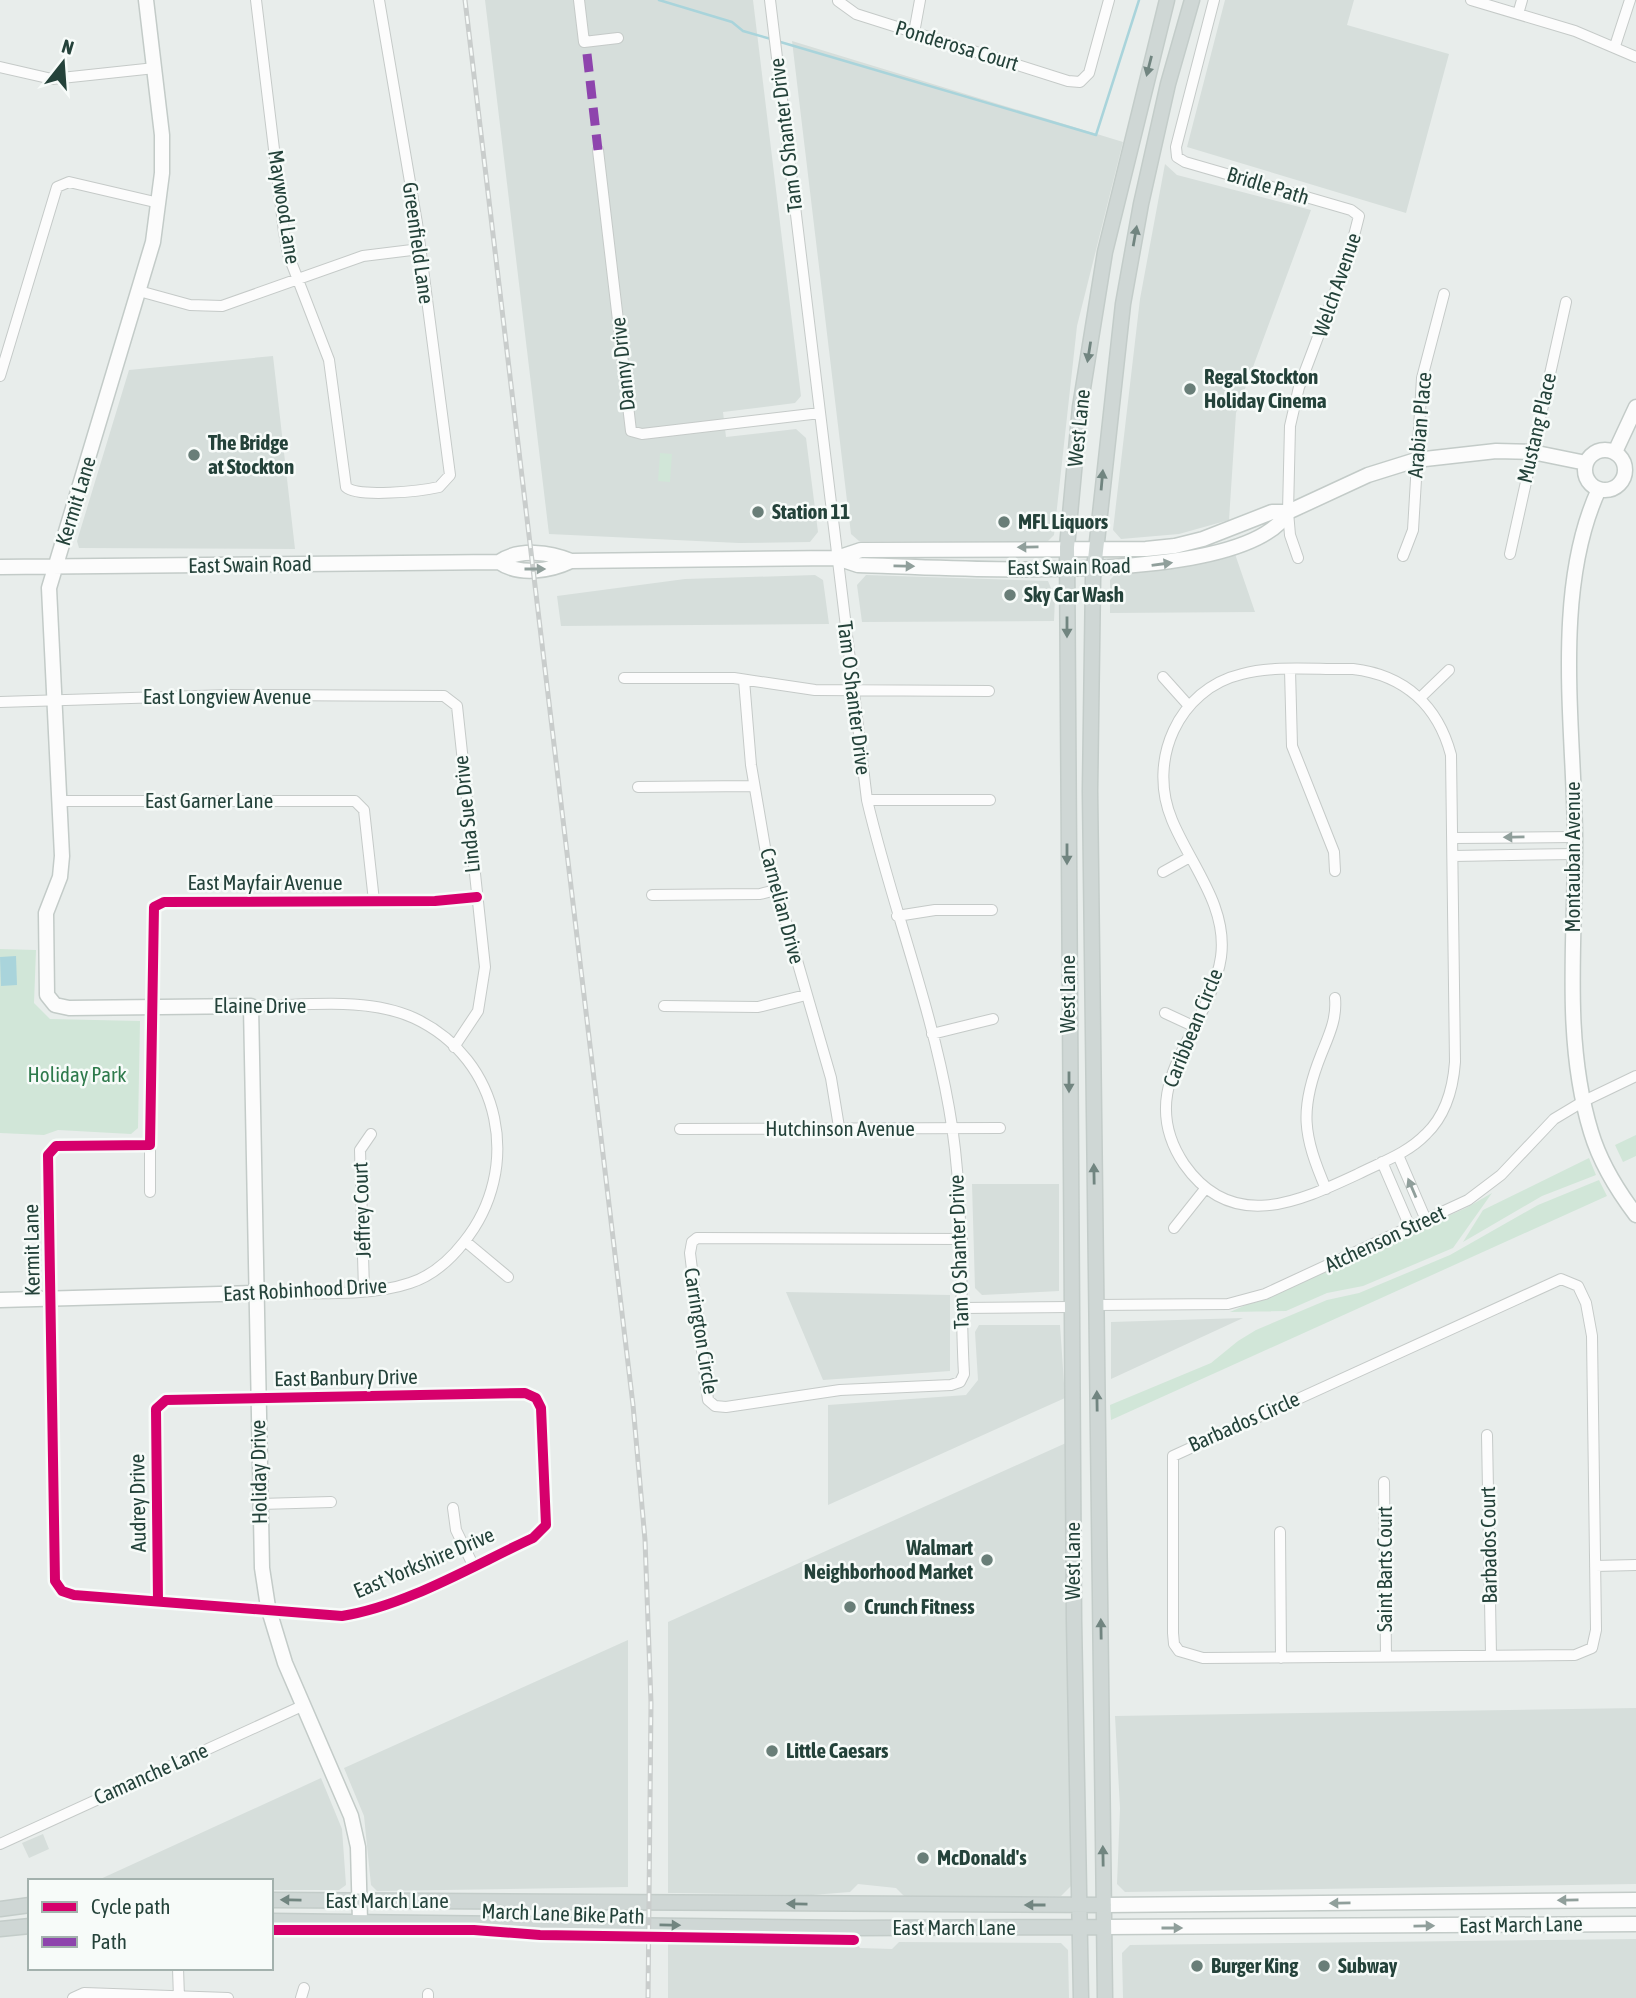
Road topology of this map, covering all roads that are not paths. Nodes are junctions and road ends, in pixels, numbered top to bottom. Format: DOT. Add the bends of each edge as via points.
graph roads {
  1 [pos="146,0"];
  2 [pos="256,0"];
  3 [pos="379,0"];
  4 [pos="579,0"];
  5 [pos="770,0"];
  6 [pos="920,0"];
  7 [pos="1167,0"];
  8 [pos="1192,0"];
  9 [pos="1214,0"];
  10 [pos="1471,0"];
  11 [pos="1522,0"];
  12 [pos="1630,0"];
  13 [pos="838,1"];
  14 [pos="1106,1"];
  15 [pos="1518,14"];
  16 [pos="914,33"];
  17 [pos="618,38"];
  18 [pos="1615,46"];
  19 [pos="1636,57"];
  20 [pos="0,67"];
  21 [pos="155,68"];
  22 [pos="597,150"];
  23 [pos="159,204"];
  24 [pos="1359,216"];
  25 [pos="420,249"];
  26 [pos="298,279"];
  27 [pos="139,291"];
  28 [pos="1444,294"];
  29 [pos="1566,302"];
  30 [pos="0,376"];
  31 [pos="1636,407"];
  32 [pos="820,413"];
  33 [pos="1532,452"];
  34 [pos="1615,452"];
  35 [pos="1416,460"];
  36 [pos="1586,463"];
  37 [pos="1630,478"];
  38 [pos="1599,489"];
  39 [pos="349,491"];
  40 [pos="1288,512"];
  41 [pos="1067,547"];
  42 [pos="1096,548"];
  43 [pos="1510,554"];
  44 [pos="1403,556"];
  45 [pos="837,558"];
  46 [pos="1297,558"];
  47 [pos="0,567"];
  48 [pos="57,567"];
  49 [pos="1094,567"];
  50 [pos="1067,569"];
  51 [pos="1290,670"];
  52 [pos="1449,670"];
  53 [pos="1163,677"];
  54 [pos="624,678"];
  55 [pos="744,680"];
  56 [pos="852,690"];
  57 [pos="989,691"];
  58 [pos="1421,697"];
  59 [pos="53,699"];
  60 [pos="452,700"];
  61 [pos="0,702"];
  62 [pos="1189,706"];
  63 [pos="754,786"];
  64 [pos="638,787"];
  65 [pos="867,800"];
  66 [pos="990,800"];
  67 [pos="59,801"];
  68 [pos="1575,836"];
  69 [pos="1453,838"];
  70 [pos="1575,854"];
  71 [pos="1190,856"];
  72 [pos="1453,856"];
  73 [pos="1335,871"];
  74 [pos="1163,872"];
  75 [pos="776,890"];
  76 [pos="652,894"];
  77 [pos="477,897"];
  78 [pos="374,901"];
  79 [pos="992,910"];
  80 [pos="897,916"];
  81 [pos="806,995"];
  82 [pos="1335,998"];
  83 [pos="55,1005"];
  84 [pos="152,1006"];
  85 [pos="251,1006"];
  86 [pos="664,1006"];
  87 [pos="1165,1013"];
  88 [pos="993,1019"];
  89 [pos="1194,1026"];
  90 [pos="932,1034"];
  91 [pos="454,1047"];
  92 [pos="1636,1076"];
  93 [pos="1584,1101"];
  94 [pos="839,1128"];
  95 [pos="1000,1128"];
  96 [pos="680,1129"];
  97 [pos="952,1129"];
  98 [pos="370,1134"];
  99 [pos="150,1146"];
  100 [pos="1398,1155"];
  101 [pos="1382,1162"];
  102 [pos="1205,1189"];
  103 [pos="1326,1189"];
  104 [pos="150,1192"];
  105 [pos="1636,1215"];
  106 [pos="1426,1220"];
  107 [pos="1410,1227"];
  108 [pos="1174,1228"];
  109 [pos="962,1239"];
  110 [pos="465,1241"];
  111 [pos="508,1277"];
  112 [pos="364,1290"];
  113 [pos="256,1293"];
  114 [pos="0,1300"];
  115 [pos="52,1300"];
  116 [pos="1095,1306"];
  117 [pos="1071,1307"];
  118 [pos="962,1308"];
  119 [pos="956,1384"];
  120 [pos="536,1398"];
  121 [pos="258,1399"];
  122 [pos="158,1405"];
  123 [pos="1487,1435"];
  124 [pos="1384,1482"];
  125 [pos="331,1502"];
  126 [pos="260,1504"];
  127 [pos="453,1508"];
  128 [pos="1280,1532"];
  129 [pos="473,1565"];
  130 [pos="1636,1565"];
  131 [pos="1595,1566"];
  132 [pos="58,1588"];
  133 [pos="158,1601"];
  134 [pos="270,1612"];
  135 [pos="1386,1655"];
  136 [pos="1491,1655"];
  137 [pos="1281,1658"];
  138 [pos="302,1706"];
  139 [pos="0,1844"];
  140 [pos="273,1900"];
  141 [pos="1636,1900"];
  142 [pos="360,1901"];
  143 [pos="28,1905"];
  144 [pos="1078,1905"];
  145 [pos="1104,1905"];
  146 [pos="0,1909"];
  147 [pos="273,1921"];
  148 [pos="359,1921"];
  149 [pos="1636,1924"];
  150 [pos="28,1926"];
  151 [pos="1104,1927"];
  152 [pos="1079,1928"];
  153 [pos="0,1929"];
  154 [pos="178,1970"];
  155 [pos="179,1996"];
  156 [pos="73,1997"];
  157 [pos="228,1998"];
  158 [pos="1081,1998"];
  159 [pos="1104,1998"];
  1 -- 21 [label="street, Kermit Lane"];
  2 -- 26 [label="street, Maywood Lane" via="284,232"];
  3 -- 25 [label="street, Greenfield Lane"];
  4 -- 17 [label="street" via="584,42"];
  5 -- 32 [label="street, Tam O Shanter Drive"];
  6 -- 16 [label="street"];
  7 -- 41 [label="main road, West Lane, one-way" via="1105,252 1080,407"];
  42 -- 8 [label="main road, West Lane, one-way" via="1119,328 1134,241 1168,84"];
  9 -- 24 [label="street, Bridle Path" via="1177,157"];
  10 -- 15 [label="street"];
  11 -- 15 [label="street"];
  12 -- 18 [label="street"];
  13 -- 16 [label="street, Ponderosa Court" via="856,14"];
  14 -- 16 [label="street, Ponderosa Court" via="1089,73 1080,82"];
  15 -- 18 [label="street"];
  18 -- 19 [label="street"];
  20 -- 21 [label="street" via="52,79"];
  21 -- 23 [label="street, Kermit Lane" via="162,135"];
  22 -- 32 [label="street, Danny Drive" via="631,431 642,434"];
  23 -- 27 [label="street, Kermit Lane"];
  23 -- 30 [label="street" via="69,182 57,187"];
  24 -- 40 [label="street, Welch Avenue" via="1349,256 1294,405 1288,447"];
  25 -- 26 [label="street" via="363,256"];
  25 -- 39 [label="street, Greenfield Lane" via="449,469 444,485 434,489"];
  26 -- 27 [label="street" via="222,306 190,304"];
  26 -- 39 [label="street, Maywood Lane" via="329,360 342,474"];
  27 -- 48 [label="street, Kermit Lane"];
  28 -- 35 [label="street, Arabian Place" via="1422,378"];
  29 -- 33 [label="street, Mustang Place"];
  31 -- 34 [label="street"];
  32 -- 45 [label="street, Tam O Shanter Drive"];
  33 -- 35 [label="street, East Swain Road"];
  33 -- 36 [label="street, East Swain Road"];
  33 -- 43 [label="street, Mustang Place"];
  34 -- 36 [label="street" via="1594,453"];
  34 -- 37 [label="street"];
  35 -- 40 [label="street, East Swain Road" via="1368,475"];
  35 -- 44 [label="street, Arabian Place" via="1413,530"];
  36 -- 38 [label="street" via="1588,481"];
  37 -- 38 [label="street" via="1611,489"];
  38 -- 68 [label="street, Montauban Avenue" via="1578,558 1571,633"];
  40 -- 42 [label="street, East Swain Road" via="1272,512 1175,545"];
  40 -- 46 [label="street, Welch Avenue"];
  49 -- 40 [label="street, East Swain Road, one-way" via="1149,566 1227,551 1281,525"];
  41 -- 42 [label="street, East Swain Road"];
  41 -- 45 [label="street, East Swain Road, one-way" via="860,550"];
  41 -- 50 [label="main road, West Lane"];
  42 -- 49 [label="main road, West Lane"];
  45 -- 48 [label="street, East Swain Road" via="571,561 553,553 509,555 499,562"];
  45 -- 50 [label="street, East Swain Road, one-way" via="858,565"];
  45 -- 56 [label="street, Tam O Shanter Drive"];
  47 -- 48 [label="street, East Swain Road"];
  48 -- 59 [label="street, Kermit Lane" via="50,588"];
  49 -- 50 [label="street, East Swain Road"];
  116 -- 49 [label="main road, West Lane, one-way" via="1089,685"];
  50 -- 117 [label="main road, West Lane, one-way"];
  51 -- 58 [label="street, Caribbean Circle" via="1372,672"];
  51 -- 62 [label="street, Caribbean Circle" via="1227,679"];
  51 -- 73 [label="street" via="1294,754 1334,852"];
  52 -- 58 [label="street"];
  53 -- 62 [label="street"];
  54 -- 55 [label="street"];
  55 -- 56 [label="street" via="790,689"];
  55 -- 63 [label="street, Carnelian Drive"];
  56 -- 57 [label="street"];
  56 -- 65 [label="street, Tam O Shanter Drive"];
  58 -- 69 [label="street, Caribbean Circle" via="1441,726 1451,755"];
  59 -- 60 [label="street, East Longview Avenue" via="444,696"];
  59 -- 61 [label="street, East Longview Avenue"];
  59 -- 67 [label="street, Kermit Lane"];
  60 -- 77 [label="street, Linda Sue Drive" via="457,706"];
  62 -- 71 [label="street, Caribbean Circle" via="1168,741 1163,775 1166,803"];
  63 -- 64 [label="street"];
  63 -- 75 [label="street, Carnelian Drive"];
  65 -- 66 [label="street"];
  65 -- 80 [label="street, Tam O Shanter Drive"];
  67 -- 78 [label="street, East Garner Lane" via="359,803 364,810"];
  67 -- 83 [label="street, Kermit Lane" via="62,867 45,922 47,995"];
  68 -- 69 [label="street, one-way"];
  68 -- 70 [label="street, Montauban Avenue"];
  69 -- 72 [label="street, Caribbean Circle"];
  70 -- 72 [label="street"];
  70 -- 93 [label="street, Montauban Avenue" via="1575,1030"];
  71 -- 74 [label="street"];
  71 -- 89 [label="street, Caribbean Circle" via="1215,906 1222,939 1216,976"];
  72 -- 100 [label="street, Caribbean Circle" via="1452,1087 1427,1134"];
  75 -- 76 [label="street"];
  75 -- 81 [label="street, Carnelian Drive"];
  77 -- 78 [label="street, East Mayfair Avenue"];
  77 -- 91 [label="street, Linda Sue Drive" via="484,989 474,1019"];
  78 -- 84 [label="street, East Mayfair Avenue" via="158,904 152,914"];
  79 -- 80 [label="street" via="935,909"];
  80 -- 90 [label="street, Tam O Shanter Drive"];
  81 -- 86 [label="street" via="758,1007"];
  81 -- 94 [label="street, Carnelian Drive" via="831,1078"];
  82 -- 103 [label="street" via="1333,1026 1305,1110 1308,1143"];
  83 -- 84 [label="street, Elaine Drive"];
  84 -- 85 [label="street, Elaine Drive"];
  84 -- 99 [label="street"];
  85 -- 91 [label="street, Elaine Drive" via="389,1009 427,1025"];
  85 -- 113 [label="street, Holiday Drive"];
  87 -- 89 [label="street"];
  88 -- 90 [label="street"];
  89 -- 102 [label="street, Caribbean Circle" via="1172,1070 1166,1114 1177,1153"];
  90 -- 97 [label="street, Tam O Shanter Drive"];
  91 -- 110 [label="street, East Robinhood Drive" via="482,1083 498,1136 491,1193"];
  92 -- 93 [label="street, Atchenson Street"];
  93 -- 105 [label="street, Montauban Avenue" via="1599,1153"];
  93 -- 106 [label="street, Atchenson Street" via="1542,1129 1488,1186"];
  94 -- 96 [label="street, Hutchinson Avenue"];
  94 -- 97 [label="street, Hutchinson Avenue"];
  95 -- 97 [label="street, Hutchinson Avenue"];
  97 -- 109 [label="street, Tam O Shanter Drive"];
  98 -- 112 [label="street, Jeffrey Court" via="360,1150"];
  99 -- 104 [label="street"];
  99 -- 115 [label="street, Kermit Lane" via="52,1148 48,1158"];
  100 -- 101 [label="street, Caribbean Circle"];
  106 -- 100 [label="street, one-way"];
  101 -- 103 [label="street, Caribbean Circle"];
  101 -- 107 [label="street"];
  102 -- 103 [label="street, Caribbean Circle" via="1231,1201 1265,1207 1300,1201"];
  102 -- 108 [label="street"];
  106 -- 107 [label="street, Atchenson Street"];
  107 -- 116 [label="street, Atchenson Street" via="1239,1303"];
  109 -- 118 [label="street, Tam O Shanter Drive"];
  109 -- 119 [label="street, Carrington Circle" via="704,1237 690,1247 707,1395 715,1406 840,1390"];
  110 -- 111 [label="street"];
  110 -- 112 [label="street, East Robinhood Drive" via="441,1266 410,1284"];
  112 -- 113 [label="street, East Robinhood Drive"];
  113 -- 115 [label="street, East Robinhood Drive"];
  113 -- 121 [label="street, Holiday Drive"];
  114 -- 115 [label="street, East Robinhood Drive"];
  115 -- 132 [label="street, Kermit Lane"];
  145 -- 116 [label="main road, West Lane, one-way"];
  117 -- 118 [label="street"];
  117 -- 144 [label="main road, West Lane"];
  118 -- 119 [label="street, Tam O Shanter Drive" via="964,1374"];
  120 -- 121 [label="street, East Banbury Drive" via="526,1393"];
  120 -- 129 [label="street, East Yorkshire Drive" via="541,1408 546,1525 541,1533"];
  121 -- 122 [label="street, East Banbury Drive" via="166,1400"];
  121 -- 126 [label="street, Holiday Drive"];
  122 -- 133 [label="street, Audrey Drive"];
  123 -- 136 [label="street, Barbados Court"];
  124 -- 135 [label="street, Saint Barts Court"];
  125 -- 126 [label="street"];
  126 -- 134 [label="street, Holiday Drive" via="262,1569"];
  127 -- 129 [label="street" via="456,1530"];
  128 -- 137 [label="street"];
  129 -- 134 [label="street, East Yorkshire Drive" via="356,1614"];
  130 -- 131 [label="street"];
  131 -- 136 [label="street, Barbados Circle" via="1592,1648 1575,1655"];
  131 -- 137 [label="street, Barbados Circle" via="1591,1322 1578,1286 1561,1279 1173,1456 1174,1644 1189,1656"];
  132 -- 133 [label="street, East Yorkshire Drive" via="66,1594"];
  133 -- 134 [label="street, East Yorkshire Drive"];
  134 -- 138 [label="street, Holiday Drive"];
  135 -- 136 [label="street, Barbados Circle"];
  135 -- 137 [label="street, Barbados Circle"];
  138 -- 139 [label="street, Camanche Lane"];
  138 -- 142 [label="street, Holiday Drive" via="351,1816 358,1847"];
  142 -- 140 [label="main road, East March Lane, one-way"];
  141 -- 145 [label="street, East March Lane, one-way"];
  144 -- 142 [label="main road, East March Lane, one-way"];
  142 -- 148 [label="street, Holiday Drive"];
  143 -- 146 [label="main road"];
  144 -- 145 [label="main road, East March Lane"];
  144 -- 152 [label="main road, West Lane"];
  145 -- 151 [label="main road, West Lane"];
  147 -- 148 [label="main road, East March Lane"];
  148 -- 152 [label="main road, East March Lane, one-way"];
  151 -- 149 [label="street, East March Lane, one-way"];
  150 -- 153 [label="main road"];
  151 -- 152 [label="main road, East March Lane"];
  151 -- 159 [label="main road, West Lane"];
  152 -- 158 [label="main road, West Lane"];
  154 -- 155 [label="street"];
  155 -- 156 [label="street" via="84,1993"];
  155 -- 157 [label="street"];
}
